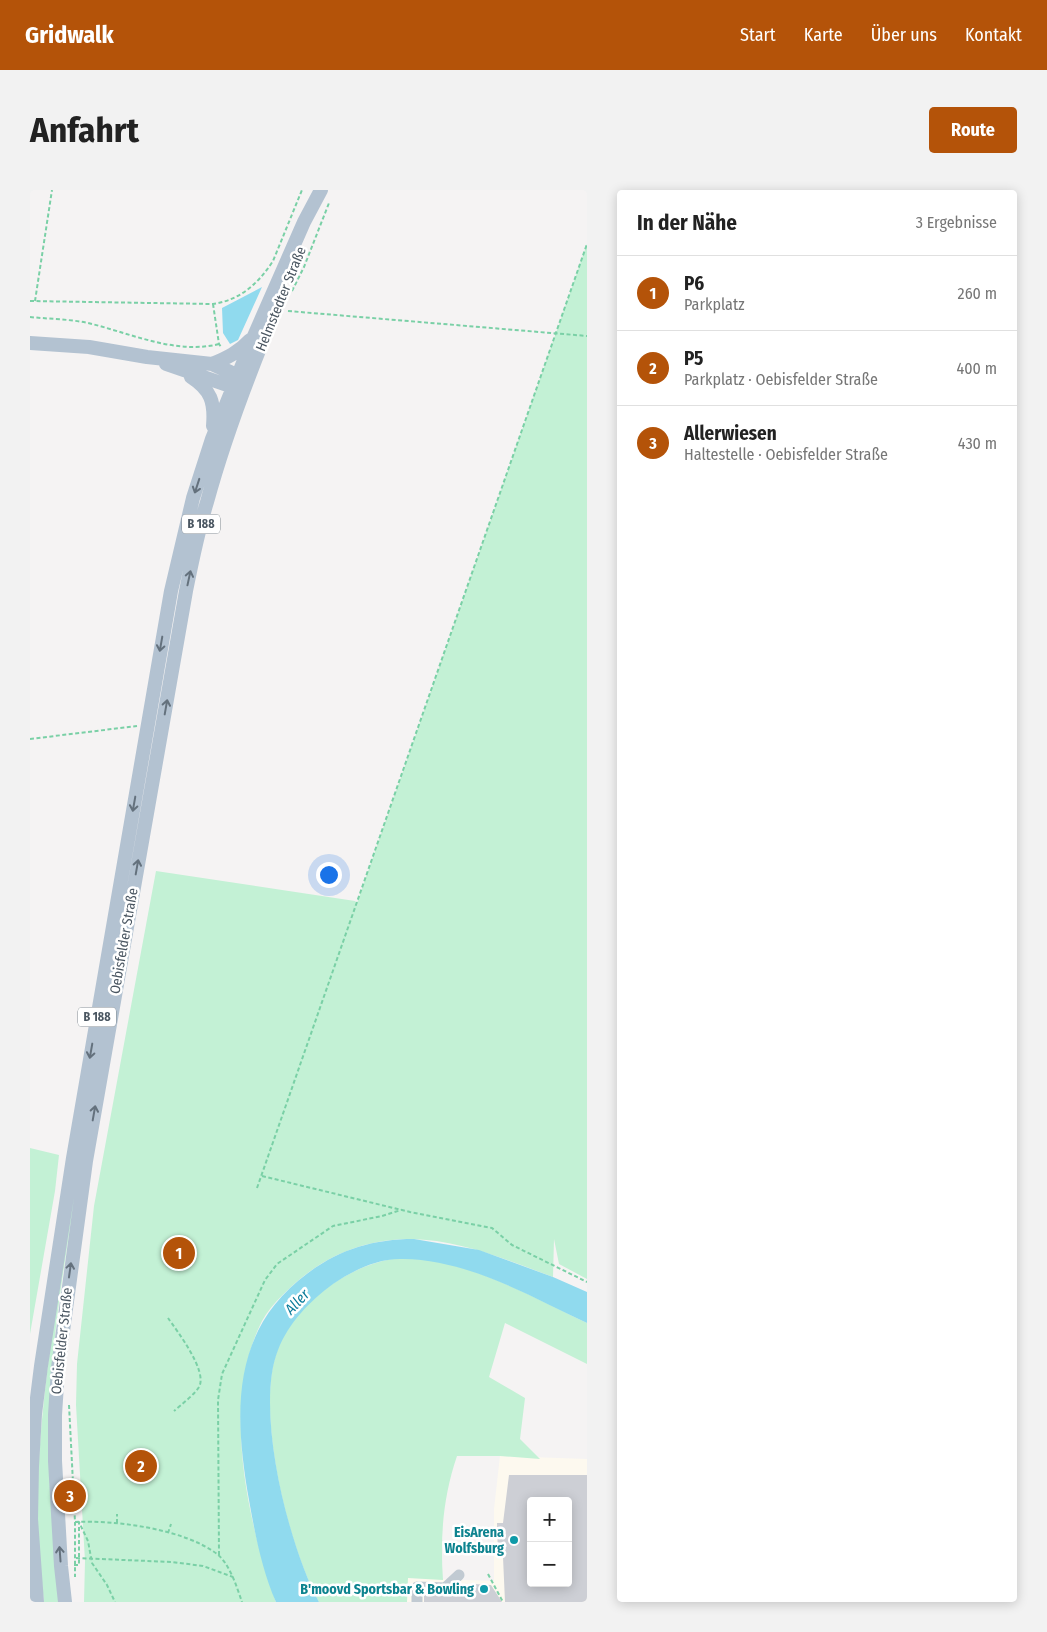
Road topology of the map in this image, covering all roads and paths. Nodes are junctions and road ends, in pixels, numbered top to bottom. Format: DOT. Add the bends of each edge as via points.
graph roads {
  1 [pos="52,190"];
  2 [pos="302,190"];
  3 [pos="325,193"];
  4 [pos="587,244"];
  5 [pos="291,293"];
  6 [pos="30,301"];
  7 [pos="35,301"];
  8 [pos="213,304"];
  9 [pos="276,308"];
  10 [pos="30,317"];
  11 [pos="555,333"];
  12 [pos="254,336"];
  13 [pos="587,336"];
  14 [pos="30,343"];
  15 [pos="147,357"];
  16 [pos="212,364"];
  17 [pos="179,369"];
  18 [pos="239,383"];
  19 [pos="238,407"];
  20 [pos="212,439"];
  21 [pos="137,726"];
  22 [pos="30,739"];
  23 [pos="262,1176"];
  24 [pos="257,1188"];
  25 [pos="401,1210"];
  26 [pos="587,1282"];
  27 [pos="168,1318"];
  28 [pos="69,1400"];
  29 [pos="174,1411"];
  30 [pos="117,1514"];
  31 [pos="75,1522"];
  32 [pos="79,1522"];
  33 [pos="117,1523"];
  34 [pos="171,1524"];
  35 [pos="168,1533"];
  36 [pos="218,1555"];
  37 [pos="117,1560"];
  38 [pos="79,1565"];
  39 [pos="488,1574"];
  40 [pos="460,1575"];
  41 [pos="233,1577"];
  42 [pos="75,1582"];
  43 [pos="37,1602"];
  44 [pos="65,1602"];
  45 [pos="115,1602"];
  46 [pos="242,1602"];
  47 [pos="417,1602"];
  48 [pos="503,1602"];
  1 -- 7 [label="path"];
  2 -- 8 [label="path" via="272,261 260,280 240,295"];
  3 -- 5 [label="path" via="304,267"];
  3 -- 9 [label="main road, Helmstedter Straße"];
  3 -- 12 [label="main road, Helmstedter Straße / B 188" via="304,222"];
  4 -- 11 [label="path"];
  6 -- 7 [label="path"];
  7 -- 8 [label="path"];
  8 -- 10 [label="path" via="220,344 204,347 166,344 85,322"];
  9 -- 11 [label="path"];
  9 -- 18 [label="main road, Helmstedter Straße"];
  11 -- 13 [label="path"];
  11 -- 23 [label="path"];
  12 -- 16 [label="main road" via="239,351"];
  12 -- 18 [label="main road, Helmstedter Straße / B 188"];
  14 -- 15 [label="main road" via="89,347"];
  15 -- 16 [label="main road"];
  15 -- 17 [label="main road"];
  16 -- 18 [label="main road"];
  17 -- 18 [label="main road"];
  17 -- 20 [label="main road" via="203,385 210,395 214,410"];
  18 -- 19 [label="main road, Helmstedter Straße"];
  18 -- 20 [label="main road, Helmstedter Straße / B 188"];
  44 -- 19 [label="main road, Oebisfelder Straße / B 188, one-way" via="56,1496 55,1415 58,1368 86,1161 186,591 207,501"];
  20 -- 43 [label="main road, Oebisfelder Straße / B 188, one-way" via="181,544 163,635 54,1280 35,1414 32,1466 31,1519"];
  21 -- 22 [label="path"];
  23 -- 24 [label="path"];
  23 -- 25 [label="path"];
  25 -- 26 [label="path" via="492,1228 512,1245"];
  25 -- 36 [label="path" via="333,1226 277,1264 265,1280 222,1374 218,1400"];
  27 -- 29 [label="path" via="187,1345 201,1380 199,1387"];
  28 -- 31 [label="path"];
  30 -- 33 [label="path"];
  31 -- 32 [label="path"];
  31 -- 42 [label="path"];
  32 -- 33 [label="path"];
  32 -- 38 [label="path"];
  32 -- 45 [label="path" via="88,1541 92,1563"];
  33 -- 35 [label="path"];
  34 -- 35 [label="path"];
  35 -- 36 [label="path" via="195,1542"];
  36 -- 41 [label="path"];
  37 -- 41 [label="path" via="203,1566"];
  39 -- 48 [label="path"];
  40 -- 47 [label="lane" via="445,1588 417,1587"];
  41 -- 46 [label="path"];
}
